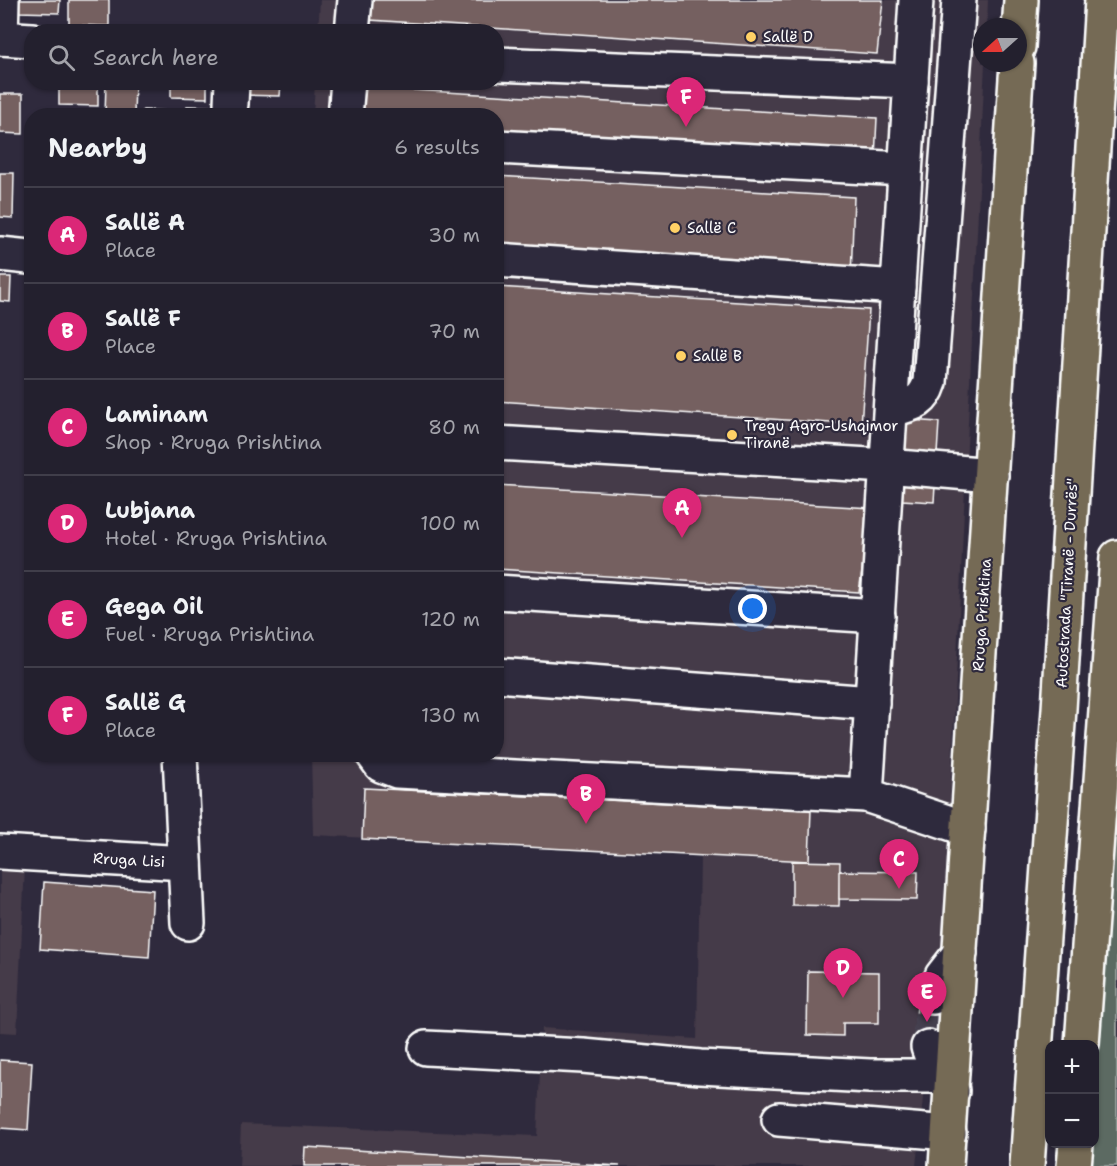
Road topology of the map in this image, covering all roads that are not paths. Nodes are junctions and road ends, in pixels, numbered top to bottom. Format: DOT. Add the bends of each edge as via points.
graph roads {
  1 [pos="2,0"];
  2 [pos="355,0"];
  3 [pos="916,0"];
  4 [pos="959,0"];
  5 [pos="1021,0"];
  6 [pos="1102,0"];
  7 [pos="1020,18"];
  8 [pos="353,24"];
  9 [pos="11,38"];
  10 [pos="504,64"];
  11 [pos="1016,72"];
  12 [pos="911,81"];
  13 [pos="347,90"];
  14 [pos="346,108"];
  15 [pos="504,147"];
  16 [pos="905,169"];
  17 [pos="504,261"];
  18 [pos="898,287"];
  19 [pos="891,410"];
  20 [pos="504,443"];
  21 [pos="887,466"];
  22 [pos="991,475"];
  23 [pos="1117,557"];
  24 [pos="504,593"];
  25 [pos="878,616"];
  26 [pos="504,676"];
  27 [pos="872,703"];
  28 [pos="180,762"];
  29 [pos="379,762"];
  30 [pos="866,795"];
  31 [pos="968,829"];
  32 [pos="0,852"];
  33 [pos="185,863"];
  34 [pos="188,923"];
  35 [pos="960,953"];
  36 [pos="933,997"];
  37 [pos="1083,1040"];
  38 [pos="426,1048"];
  39 [pos="940,1071"];
  40 [pos="779,1119"];
  41 [pos="949,1133"];
  42 [pos="1076,1148"];
  43 [pos="946,1166"];
  44 [pos="1027,1166"];
  45 [pos="1074,1166"];
  1 -- 9 [label="street"];
  2 -- 8 [label="street"];
  3 -- 12 [label="street"];
  4 -- 19 [label="street" via="930,382 918,402"];
  5 -- 7 [label="main road"];
  6 -- 44 [label="main road, Autostrada \"Tiranë - Durrës\"" via="1059,721"];
  10 -- 12 [label="street"];
  11 -- 22 [label="main road, Rruga Prishtina"];
  12 -- 16 [label="street"];
  13 -- 14 [label="street"];
  15 -- 16 [label="street"];
  16 -- 18 [label="street"];
  17 -- 18 [label="street"];
  18 -- 19 [label="street"];
  19 -- 21 [label="street"];
  20 -- 21 [label="street"];
  21 -- 22 [label="street"];
  21 -- 25 [label="street"];
  22 -- 31 [label="main road, Rruga Prishtina"];
  23 -- 37 [label="main road"];
  24 -- 25 [label="street"];
  25 -- 27 [label="street"];
  26 -- 27 [label="street"];
  27 -- 30 [label="street"];
  28 -- 33 [label="street, Rruga Lisi"];
  29 -- 30 [label="street" via="397,771"];
  30 -- 31 [label="street"];
  31 -- 35 [label="main road, Rruga Prishtina"];
  32 -- 33 [label="street, Rruga Lisi"];
  33 -- 34 [label="street"];
  35 -- 36 [label="street" via="942,976"];
  35 -- 39 [label="main road, Rruga Prishtina"];
  38 -- 39 [label="street" via="859,1076"];
  39 -- 41 [label="main road, Rruga Prishtina"];
  40 -- 41 [label="street"];
  41 -- 43 [label="main road, Rruga Prishtina"];
  42 -- 45 [label="main road"];
}
